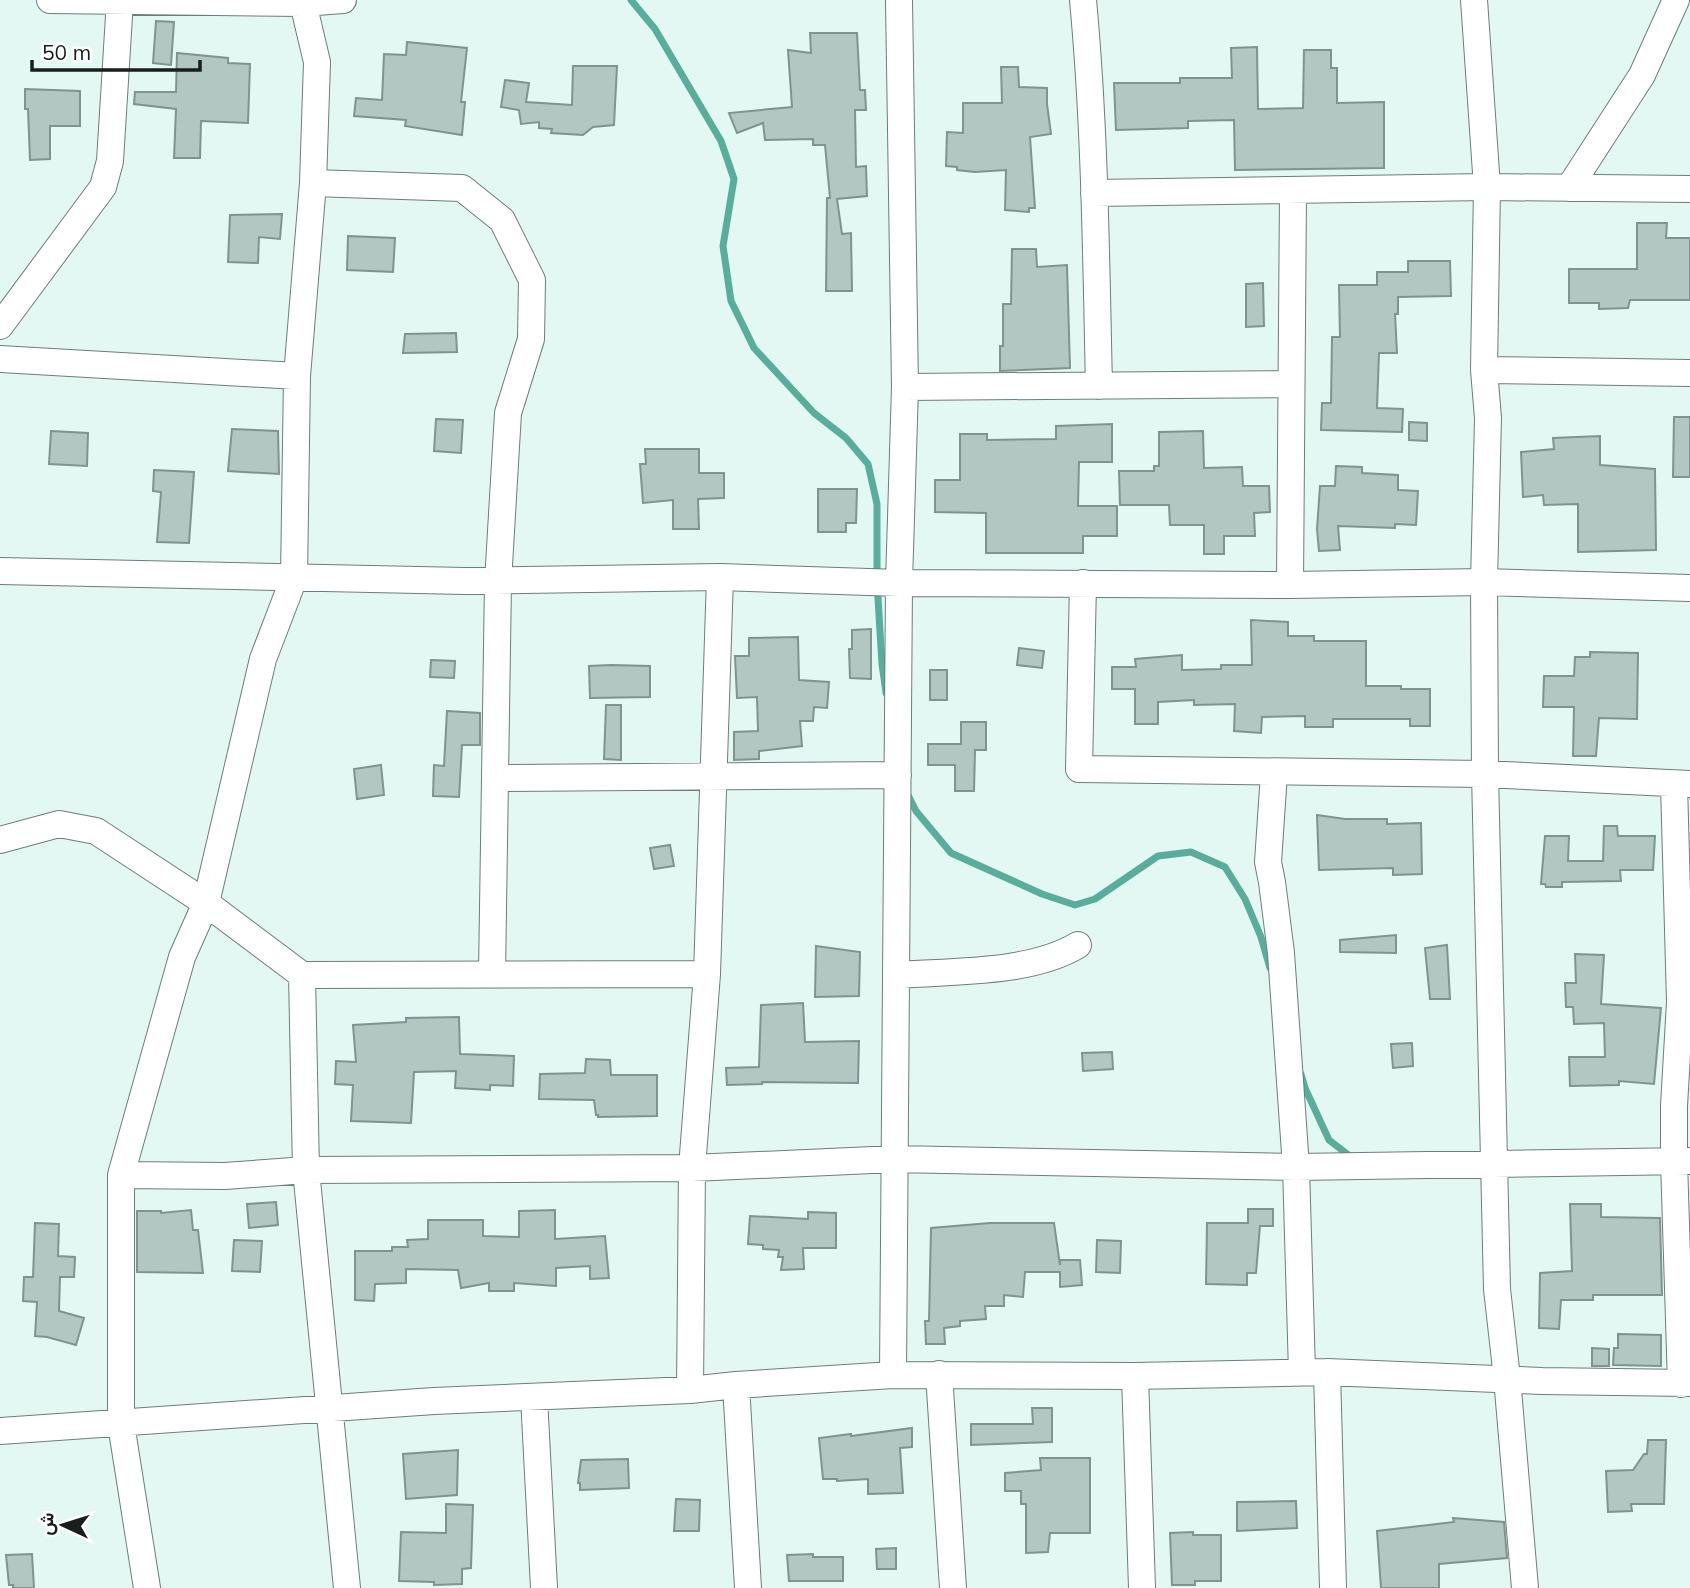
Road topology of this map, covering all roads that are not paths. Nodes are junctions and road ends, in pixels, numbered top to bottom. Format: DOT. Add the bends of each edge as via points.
graph roads {
  1 [pos="50,0"];
  2 [pos="120,0"];
  3 [pos="343,0"];
  4 [pos="899,0"];
  5 [pos="1083,0"];
  6 [pos="1474,0"];
  7 [pos="1676,0"];
  8 [pos="303,3"];
  9 [pos="313,183"];
  10 [pos="1487,187"];
  11 [pos="1569,188"];
  12 [pos="1690,189"];
  13 [pos="1293,191"];
  14 [pos="1094,192"];
  15 [pos="0,326"];
  16 [pos="0,359"];
  17 [pos="1484,370"];
  18 [pos="1690,373"];
  19 [pos="297,376"];
  20 [pos="1290,384"];
  21 [pos="1099,386"];
  22 [pos="905,387"];
  23 [pos="0,571"];
  24 [pos="720,577"];
  25 [pos="294,578"];
  26 [pos="498,582"];
  27 [pos="899,583"];
  28 [pos="1083,583"];
  29 [pos="1484,583"];
  30 [pos="1290,584"];
  31 [pos="1690,588"];
  32 [pos="1274,773"];
  33 [pos="1485,774"];
  34 [pos="898,775"];
  35 [pos="713,777"];
  36 [pos="495,778"];
  37 [pos="1682,784"];
  38 [pos="0,840"];
  39 [pos="206,903"];
  40 [pos="1078,945"];
  41 [pos="492,974"];
  42 [pos="707,974"];
  43 [pos="302,975"];
  44 [pos="896,975"];
  45 [pos="1685,998"];
  46 [pos="895,1159"];
  47 [pos="1682,1161"];
  48 [pos="1495,1165"];
  49 [pos="1296,1167"];
  50 [pos="692,1168"];
  51 [pos="306,1170"];
  52 [pos="121,1175"];
  53 [pos="1315,1372"];
  54 [pos="939,1374"];
  55 [pos="893,1375"];
  56 [pos="1135,1376"];
  57 [pos="1507,1378"];
  58 [pos="1685,1383"];
  59 [pos="736,1385"];
  60 [pos="690,1390"];
  61 [pos="534,1397"];
  62 [pos="329,1409"];
  63 [pos="121,1424"];
  64 [pos="0,1431"];
  65 [pos="148,1588"];
  66 [pos="348,1588"];
  67 [pos="544,1588"];
  68 [pos="748,1588"];
  69 [pos="953,1588"];
  70 [pos="1142,1588"];
  71 [pos="1333,1588"];
  72 [pos="1525,1588"];
  1 -- 2 [label="street"];
  2 -- 8 [label="street"];
  2 -- 15 [label="street" via="110,161 103,187"];
  3 -- 8 [label="street"];
  4 -- 22 [label="street"];
  5 -- 14 [label="street"];
  6 -- 10 [label="street"];
  7 -- 11 [label="street" via="1642,75"];
  8 -- 9 [label="street" via="317,62"];
  9 -- 19 [label="street"];
  9 -- 26 [label="street" via="462,188 502,220 532,280 531,339 508,413"];
  10 -- 11 [label="street"];
  10 -- 13 [label="street"];
  10 -- 17 [label="street"];
  11 -- 12 [label="street"];
  13 -- 14 [label="street"];
  13 -- 20 [label="street"];
  14 -- 21 [label="street"];
  16 -- 19 [label="street"];
  17 -- 18 [label="street"];
  17 -- 29 [label="street" via="1489,418"];
  19 -- 25 [label="street"];
  20 -- 21 [label="street"];
  20 -- 30 [label="street"];
  21 -- 22 [label="street"];
  22 -- 27 [label="street"];
  23 -- 25 [label="street"];
  24 -- 26 [label="street"];
  24 -- 27 [label="street"];
  24 -- 35 [label="street"];
  25 -- 26 [label="street"];
  25 -- 39 [label="street" via="263,659"];
  26 -- 36 [label="street"];
  27 -- 28 [label="street"];
  27 -- 34 [label="street"];
  28 -- 30 [label="street"];
  28 -- 32 [label="street" via="1079,769"];
  29 -- 30 [label="street"];
  29 -- 31 [label="street"];
  29 -- 33 [label="street"];
  32 -- 33 [label="street"];
  32 -- 49 [label="street" via="1268,862 1280,953"];
  33 -- 37 [label="street"];
  33 -- 48 [label="street"];
  34 -- 35 [label="street"];
  34 -- 44 [label="street"];
  35 -- 36 [label="street"];
  35 -- 42 [label="street"];
  36 -- 41 [label="street"];
  37 -- 45 [label="street"];
  38 -- 39 [label="street" via="59,824 96,831"];
  39 -- 43 [label="street"];
  39 -- 52 [label="street" via="182,957"];
  40 -- 44 [label="street" via="1032,963"];
  41 -- 42 [label="street"];
  41 -- 43 [label="street"];
  42 -- 50 [label="street"];
  43 -- 51 [label="street"];
  44 -- 46 [label="street"];
  45 -- 47 [label="street" via="1674,1107"];
  46 -- 49 [label="street"];
  46 -- 50 [label="street"];
  46 -- 55 [label="street"];
  47 -- 48 [label="street"];
  47 -- 58 [label="street"];
  48 -- 49 [label="street"];
  48 -- 57 [label="street" via="1497,1289"];
  49 -- 53 [label="street"];
  50 -- 51 [label="street"];
  50 -- 60 [label="street"];
  51 -- 52 [label="street" via="225,1176"];
  51 -- 62 [label="street"];
  52 -- 63 [label="street"];
  53 -- 56 [label="street"];
  53 -- 57 [label="street"];
  53 -- 71 [label="street"];
  54 -- 55 [label="street"];
  54 -- 56 [label="street"];
  54 -- 69 [label="street"];
  55 -- 59 [label="street"];
  56 -- 70 [label="street"];
  57 -- 58 [label="street"];
  57 -- 72 [label="street"];
  59 -- 60 [label="street"];
  59 -- 68 [label="street"];
  60 -- 61 [label="street"];
  61 -- 62 [label="street"];
  61 -- 67 [label="street"];
  62 -- 63 [label="street"];
  62 -- 66 [label="street"];
  63 -- 64 [label="street"];
  63 -- 65 [label="street"];
}
